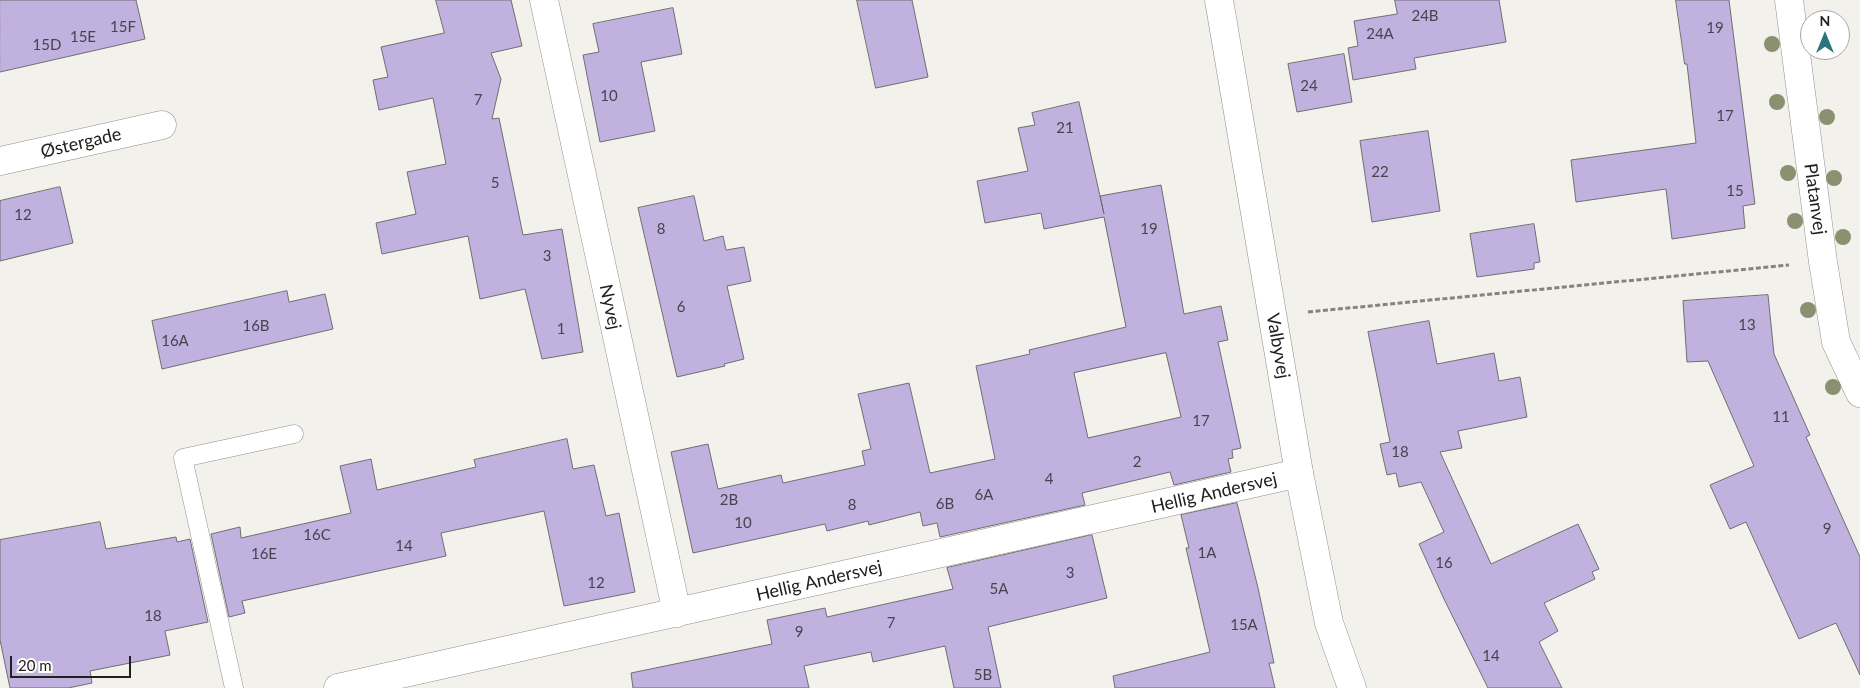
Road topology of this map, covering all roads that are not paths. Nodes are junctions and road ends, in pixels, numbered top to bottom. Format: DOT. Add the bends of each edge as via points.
graph roads {
  1 [pos="544,0"];
  2 [pos="1219,0"];
  3 [pos="1789,0"];
  4 [pos="162,125"];
  5 [pos="0,161"];
  6 [pos="1860,393"];
  7 [pos="294,434"];
  8 [pos="1299,473"];
  9 [pos="677,613"];
  10 [pos="345,687"];
  11 [pos="234,688"];
  12 [pos="1352,688"];
  1 -- 9 [label="street, Nyvej"];
  2 -- 8 [label="street, Valbyvej"];
  3 -- 6 [label="street, Platanvej" via="1836,342"];
  4 -- 5 [label="street, Østergade"];
  7 -- 11 [label="lane" via="183,458"];
  8 -- 9 [label="street, Hellig Andersvej"];
  8 -- 12 [label="street, Valbyvej" via="1328,623"];
  9 -- 10 [label="street, Hellig Andersvej"];
}
